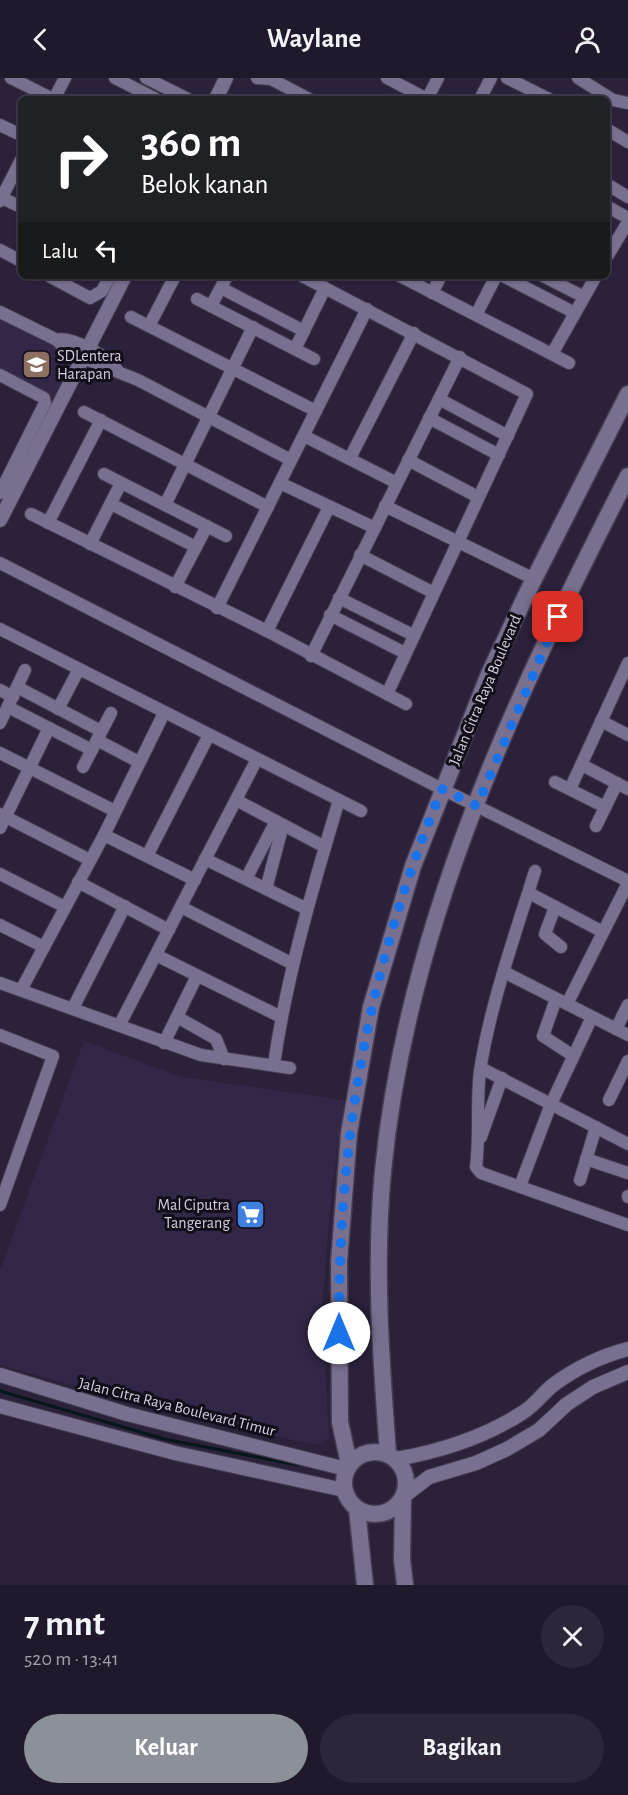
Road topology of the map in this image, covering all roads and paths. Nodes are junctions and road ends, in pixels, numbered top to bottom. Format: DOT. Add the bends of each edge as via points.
graph roads {
  1 [pos="11,78"];
  2 [pos="65,78"];
  3 [pos="115,78"];
  4 [pos="146,78"];
  5 [pos="226,78"];
  6 [pos="257,78"];
  7 [pos="387,78"];
  8 [pos="438,78"];
  9 [pos="491,78"];
  10 [pos="507,78"];
  11 [pos="578,78"];
  12 [pos="271,79"];
  13 [pos="407,83"];
  14 [pos="48,96"];
  15 [pos="56,96"];
  16 [pos="150,96"];
  17 [pos="182,96"];
  18 [pos="217,96"];
  19 [pos="303,96"];
  20 [pos="423,96"];
  21 [pos="429,96"];
  22 [pos="482,96"];
  23 [pos="534,96"];
  24 [pos="606,96"];
  25 [pos="610,99"];
  26 [pos="628,103"];
  27 [pos="0,125"];
  28 [pos="610,131"];
  29 [pos="18,134"];
  30 [pos="628,142"];
  31 [pos="16,185"];
  32 [pos="610,185"];
  33 [pos="628,196"];
  34 [pos="1,200"];
  35 [pos="18,206"];
  36 [pos="610,208"];
  37 [pos="628,220"];
  38 [pos="0,250"];
  39 [pos="610,252"];
  40 [pos="18,259"];
  41 [pos="55,279"];
  42 [pos="108,279"];
  43 [pos="124,279"];
  44 [pos="173,279"];
  45 [pos="226,279"];
  46 [pos="308,279"];
  47 [pos="406,279"];
  48 [pos="439,279"];
  49 [pos="494,279"];
  50 [pos="509,279"];
  51 [pos="549,279"];
  52 [pos="594,279"];
  53 [pos="221,288"];
  54 [pos="325,288"];
  55 [pos="432,293"];
  56 [pos="584,297"];
  57 [pos="197,299"];
  58 [pos="211,306"];
  59 [pos="367,309"];
  60 [pos="0,312"];
  61 [pos="574,313"];
  62 [pos="476,315"];
  63 [pos="132,317"];
  64 [pos="148,326"];
  65 [pos="253,327"];
  66 [pos="304,331"];
  67 [pos="414,333"];
  68 [pos="295,349"];
  69 [pos="552,354"];
  70 [pos="460,357"];
  71 [pos="314,359"];
  72 [pos="99,360"];
  73 [pos="569,363"];
  74 [pos="232,368"];
  75 [pos="0,375"];
  76 [pos="628,394"];
  77 [pos="439,399"];
  78 [pos="316,411"];
  79 [pos="84,412"];
  80 [pos="207,415"];
  81 [pos="429,418"];
  82 [pos="101,420"];
  83 [pos="304,436"];
  84 [pos="508,436"];
  85 [pos="499,455"];
  86 [pos="350,458"];
  87 [pos="291,460"];
  88 [pos="408,460"];
  89 [pos="185,464"];
  90 [pos="104,474"];
  91 [pos="628,476"];
  92 [pos="122,483"];
  93 [pos="280,483"];
  94 [pos="397,483"];
  95 [pos="0,493"];
  96 [pos="478,496"];
  97 [pos="111,504"];
  98 [pos="165,505"];
  99 [pos="385,506"];
  100 [pos="268,507"];
  101 [pos="329,507"];
  102 [pos="31,514"];
  103 [pos="0,520"];
  104 [pos="48,523"];
  105 [pos="207,526"];
  106 [pos="375,528"];
  107 [pos="226,536"];
  108 [pos="455,542"];
  109 [pos="90,544"];
  110 [pos="196,547"];
  111 [pos="360,555"];
  112 [pos="0,563"];
  113 [pos="534,579"];
  114 [pos="175,587"];
  115 [pos="432,592"];
  116 [pos="339,598"];
  117 [pos="217,608"];
  118 [pos="330,615"];
  119 [pos="0,629"];
  120 [pos="267,631"];
  121 [pos="413,635"];
  122 [pos="405,653"];
  123 [pos="310,656"];
  124 [pos="628,663"];
  125 [pos="79,669"];
  126 [pos="26,670"];
  127 [pos="625,678"];
  128 [pos="0,690"];
  129 [pos="387,694"];
  130 [pos="13,697"];
  131 [pos="406,704"];
  132 [pos="58,709"];
  133 [pos="164,712"];
  134 [pos="111,713"];
  135 [pos="601,721"];
  136 [pos="0,723"];
  137 [pos="50,728"];
  138 [pos="209,735"];
  139 [pos="628,735"];
  140 [pos="97,740"];
  141 [pos="0,753"];
  142 [pos="257,759"];
  143 [pos="139,762"];
  144 [pos="582,765"];
  145 [pos="83,767"];
  146 [pos="30,768"];
  147 [pos="555,782"];
  148 [pos="623,786"];
  149 [pos="442,789"];
  150 [pos="570,789"];
  151 [pos="236,800"];
  152 [pos="339,800"];
  153 [pos="477,806"];
  154 [pos="605,807"];
  155 [pos="115,811"];
  156 [pos="361,811"];
  157 [pos="2,820"];
  158 [pos="280,823"];
  159 [pos="596,826"];
  160 [pos="104,835"];
  161 [pos="325,847"];
  162 [pos="147,856"];
  163 [pos="205,859"];
  164 [pos="90,860"];
  165 [pos="535,871"];
  166 [pos="0,874"];
  167 [pos="246,879"];
  168 [pos="195,880"];
  169 [pos="78,882"];
  170 [pos="628,882"];
  171 [pos="266,889"];
  172 [pos="528,893"];
  173 [pos="125,906"];
  174 [pos="65,907"];
  175 [pos="181,907"];
  176 [pos="555,907"];
  177 [pos="307,909"];
  178 [pos="1,928"];
  179 [pos="169,930"];
  180 [pos="603,932"];
  181 [pos="44,947"];
  182 [pos="561,947"];
  183 [pos="156,956"];
  184 [pos="293,964"];
  185 [pos="504,972"];
  186 [pos="197,976"];
  187 [pos="0,983"];
  188 [pos="21,990"];
  189 [pos="561,1002"];
  190 [pos="628,1005"];
  191 [pos="73,1008"];
  192 [pos="177,1017"];
  193 [pos="281,1017"];
  194 [pos="592,1017"];
  195 [pos="120,1024"];
  196 [pos="616,1029"];
  197 [pos="0,1035"];
  198 [pos="628,1035"];
  199 [pos="164,1043"];
  200 [pos="573,1055"];
  201 [pos="224,1059"];
  202 [pos="628,1061"];
  203 [pos="274,1064"];
  204 [pos="290,1068"];
  205 [pos="481,1068"];
  206 [pos="502,1078"];
  207 [pos="623,1085"];
  208 [pos="609,1100"];
  209 [pos="551,1104"];
  210 [pos="596,1127"];
  211 [pos="480,1141"];
  212 [pos="628,1144"];
  213 [pos="586,1160"];
  214 [pos="628,1173"];
  215 [pos="580,1180"];
  216 [pos="520,1186"];
  217 [pos="0,1205"];
  218 [pos="628,1225"];
  219 [pos="628,1349"];
  220 [pos="628,1372"];
  221 [pos="0,1375"];
  222 [pos="0,1406"];
  223 [pos="392,1457"];
  224 [pos="347,1466"];
  225 [pos="344,1490"];
  226 [pos="403,1497"];
  227 [pos="357,1509"];
  228 [pos="365,1585"];
  229 [pos="405,1585"];
  1 -- 14 [label="street"];
  2 -- 15 [label="street"];
  3 -- 16 [label="street"];
  4 -- 17 [label="street"];
  5 -- 18 [label="street"];
  6 -- 12 [label="street"];
  7 -- 13 [label="street"];
  8 -- 21 [label="street"];
  9 -- 22 [label="street"];
  10 -- 23 [label="street"];
  11 -- 24 [label="street"];
  12 -- 19 [label="street"];
  13 -- 20 [label="street"];
  25 -- 26 [label="street"];
  27 -- 29 [label="street"];
  28 -- 30 [label="street"];
  31 -- 34 [label="street"];
  32 -- 33 [label="street"];
  34 -- 35 [label="street"];
  36 -- 37 [label="street"];
  37 -- 39 [label="street"];
  38 -- 40 [label="street"];
  41 -- 42 [label="street" via="90,298 102,291"];
  43 -- 72 [label="street"];
  44 -- 64 [label="street"];
  45 -- 53 [label="street"];
  46 -- 54 [label="street"];
  47 -- 55 [label="street"];
  48 -- 55 [label="street"];
  49 -- 62 [label="street"];
  50 -- 61 [label="street"];
  51 -- 56 [label="street"];
  52 -- 56 [label="street"];
  53 -- 58 [label="street"];
  53 -- 66 [label="street"];
  54 -- 59 [label="street"];
  54 -- 66 [label="street"];
  55 -- 62 [label="street"];
  56 -- 61 [label="street"];
  57 -- 58 [label="street"];
  58 -- 65 [label="street"];
  59 -- 67 [label="street"];
  59 -- 78 [label="street"];
  60 -- 72 [label="street" via="57,340 67,338"];
  61 -- 69 [label="street"];
  62 -- 69 [label="street"];
  63 -- 64 [label="street"];
  64 -- 74 [label="street"];
  65 -- 68 [label="street"];
  65 -- 74 [label="street"];
  66 -- 68 [label="street"];
  67 -- 70 [label="street"];
  67 -- 86 [label="street"];
  68 -- 71 [label="street"];
  69 -- 73 [label="street"];
  70 -- 77 [label="street"];
  70 -- 84 [label="street" via="527,394"];
  72 -- 80 [label="street"];
  72 -- 103 [label="street"];
  74 -- 78 [label="street"];
  74 -- 80 [label="street"];
  75 -- 95 [label="street" via="44,398 45,403"];
  76 -- 113 [label="main road, Jalan Citra Raya Boulevard"];
  77 -- 81 [label="street"];
  77 -- 84 [label="street"];
  78 -- 83 [label="street"];
  79 -- 82 [label="street"];
  80 -- 87 [label="street"];
  80 -- 89 [label="street"];
  81 -- 85 [label="street"];
  81 -- 88 [label="street"];
  82 -- 89 [label="street"];
  82 -- 104 [label="street"];
  83 -- 86 [label="street"];
  83 -- 87 [label="street"];
  84 -- 85 [label="street"];
  85 -- 96 [label="street"];
  86 -- 94 [label="street"];
  87 -- 93 [label="street"];
  88 -- 94 [label="street"];
  88 -- 96 [label="street"];
  89 -- 98 [label="street"];
  89 -- 100 [label="street"];
  90 -- 92 [label="street"];
  91 -- 153 [label="main road" via="542,651"];
  92 -- 97 [label="street"];
  92 -- 98 [label="street"];
  93 -- 100 [label="street"];
  93 -- 101 [label="street"];
  94 -- 99 [label="street"];
  96 -- 108 [label="street"];
  97 -- 109 [label="street"];
  97 -- 110 [label="street"];
  98 -- 105 [label="street"];
  99 -- 106 [label="street"];
  99 -- 108 [label="street"];
  100 -- 117 [label="street"];
  101 -- 106 [label="street"];
  101 -- 120 [label="street"];
  102 -- 104 [label="street"];
  104 -- 109 [label="street"];
  105 -- 107 [label="street"];
  105 -- 110 [label="street"];
  106 -- 111 [label="street"];
  108 -- 113 [label="street"];
  108 -- 115 [label="street"];
  109 -- 114 [label="street"];
  110 -- 114 [label="street"];
  111 -- 115 [label="street"];
  111 -- 116 [label="street"];
  112 -- 149 [label="street"];
  113 -- 149 [label="main road, Jalan Citra Raya Boulevard" via="489,674"];
  114 -- 117 [label="street"];
  115 -- 121 [label="street"];
  116 -- 118 [label="street"];
  116 -- 121 [label="street"];
  117 -- 120 [label="street"];
  118 -- 122 [label="street"];
  118 -- 123 [label="street"];
  119 -- 125 [label="street"];
  120 -- 123 [label="street"];
  121 -- 122 [label="street"];
  122 -- 129 [label="street"];
  123 -- 129 [label="street"];
  124 -- 127 [label="street"];
  125 -- 132 [label="street"];
  125 -- 133 [label="street"];
  126 -- 130 [label="street"];
  127 -- 135 [label="street"];
  128 -- 130 [label="street"];
  129 -- 131 [label="street"];
  130 -- 132 [label="street"];
  130 -- 136 [label="street"];
  130 -- 137 [label="street"];
  132 -- 140 [label="street"];
  133 -- 138 [label="street"];
  133 -- 143 [label="street"];
  134 -- 140 [label="street"];
  135 -- 139 [label="street"];
  135 -- 144 [label="street"];
  137 -- 140 [label="street"];
  137 -- 146 [label="street"];
  138 -- 142 [label="street"];
  138 -- 162 [label="street"];
  140 -- 143 [label="street"];
  140 -- 145 [label="street"];
  141 -- 146 [label="street"];
  142 -- 151 [label="street"];
  142 -- 152 [label="street"];
  143 -- 155 [label="street"];
  144 -- 148 [label="street"];
  144 -- 150 [label="street"];
  146 -- 155 [label="street"];
  146 -- 157 [label="street"];
  147 -- 150 [label="street"];
  148 -- 154 [label="street"];
  149 -- 153 [label="street"];
  149 -- 224 [label="main road, Jalan Citra Raya Boulevard" via="413,866 381,973 352,1111 339,1269 340,1422"];
  150 -- 154 [label="street"];
  151 -- 158 [label="street"];
  151 -- 163 [label="street"];
  152 -- 156 [label="street"];
  152 -- 161 [label="street"];
  153 -- 170 [label="street"];
  153 -- 223 [label="main road" via="460,843 420,972 388,1126 378,1232 378,1322"];
  154 -- 159 [label="street"];
  155 -- 160 [label="street"];
  157 -- 164 [label="street"];
  158 -- 161 [label="street"];
  158 -- 167 [label="street"];
  158 -- 171 [label="street"];
  160 -- 162 [label="street"];
  160 -- 164 [label="street"];
  161 -- 177 [label="street"];
  162 -- 168 [label="street"];
  163 -- 167 [label="street"];
  163 -- 168 [label="street"];
  164 -- 169 [label="street"];
  165 -- 172 [label="street"];
  166 -- 174 [label="street"];
  167 -- 171 [label="street"];
  168 -- 175 [label="street"];
  169 -- 173 [label="street"];
  169 -- 174 [label="street"];
  170 -- 180 [label="street"];
  171 -- 177 [label="street"];
  172 -- 176 [label="street"];
  172 -- 185 [label="street"];
  173 -- 179 [label="street"];
  173 -- 191 [label="street"];
  174 -- 181 [label="street"];
  175 -- 179 [label="street"];
  175 -- 184 [label="street"];
  176 -- 180 [label="street"];
  176 -- 182 [label="street" via="546,934"];
  177 -- 184 [label="street"];
  178 -- 181 [label="street"];
  179 -- 183 [label="street"];
  180 -- 189 [label="street"];
  181 -- 188 [label="street"];
  183 -- 186 [label="street"];
  183 -- 195 [label="street"];
  184 -- 193 [label="street"];
  185 -- 189 [label="street"];
  185 -- 205 [label="street"];
  186 -- 192 [label="street"];
  186 -- 193 [label="street"];
  187 -- 188 [label="street"];
  188 -- 191 [label="street"];
  189 -- 194 [label="street"];
  189 -- 200 [label="street" via="543,1036"];
  190 -- 196 [label="street"];
  191 -- 195 [label="street"];
  192 -- 199 [label="street"];
  192 -- 201 [label="street" via="216,1039"];
  193 -- 203 [label="street"];
  194 -- 196 [label="street"];
  194 -- 200 [label="street"];
  195 -- 199 [label="street"];
  196 -- 198 [label="street"];
  197 -- 217 [label="street" via="53,1056"];
  199 -- 201 [label="street"];
  200 -- 209 [label="street"];
  201 -- 203 [label="street"];
  202 -- 207 [label="street"];
  203 -- 204 [label="street"];
  205 -- 206 [label="street"];
  205 -- 211 [label="street" via="477,1097"];
  206 -- 209 [label="street"];
  206 -- 211 [label="street"];
  207 -- 208 [label="street"];
  209 -- 210 [label="street"];
  209 -- 216 [label="street"];
  210 -- 212 [label="street"];
  210 -- 213 [label="street"];
  211 -- 216 [label="street" via="477,1170"];
  213 -- 214 [label="street"];
  213 -- 215 [label="street"];
  216 -- 218 [label="street"];
  219 -- 223 [label="street" via="582,1366 496,1429 458,1445"];
  220 -- 226 [label="street" via="593,1387 539,1430 507,1449 429,1477"];
  221 -- 224 [label="street, Jalan Citra Raya Boulevard Timur" via="127,1414"];
  222 -- 225 [label="street" via="174,1453"];
  223 -- 224 [label="main road" via="379,1451 362,1453"];
  223 -- 226 [label="main road" via="406,1477"];
  224 -- 225 [label="main road"];
  225 -- 227 [label="main road"];
  226 -- 227 [label="main road" via="388,1511 367,1513"];
  226 -- 229 [label="main road"];
  227 -- 228 [label="main road"];
}
